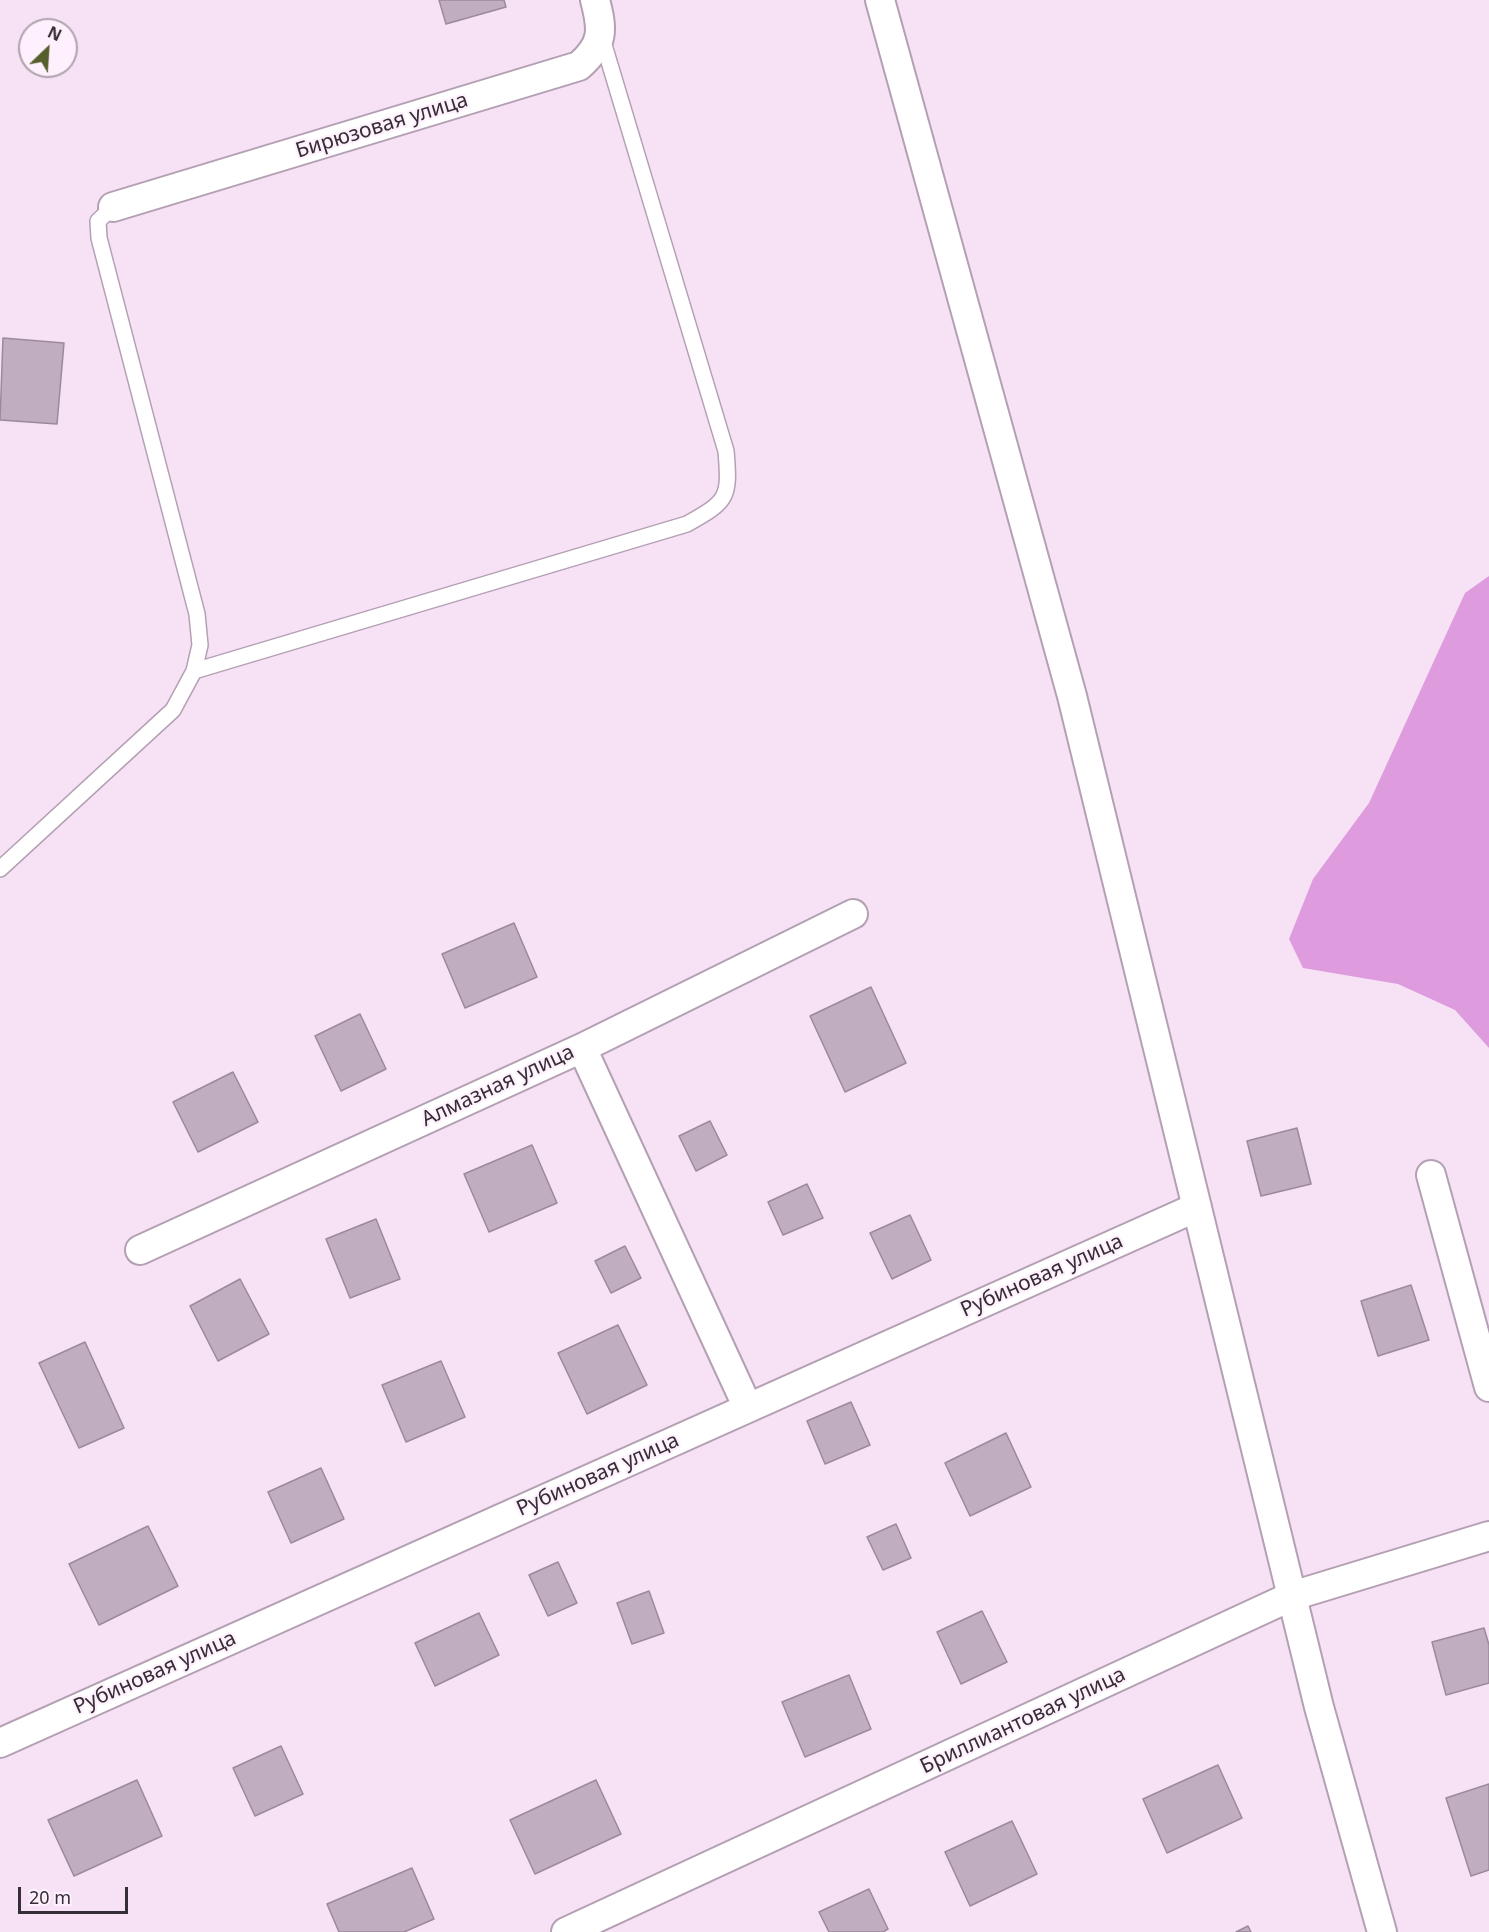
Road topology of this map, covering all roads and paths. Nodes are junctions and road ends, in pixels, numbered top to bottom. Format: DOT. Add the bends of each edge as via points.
graph roads {
  1 [pos="595,0"];
  2 [pos="880,0"];
  3 [pos="601,35"];
  4 [pos="113,207"];
  5 [pos="194,670"];
  6 [pos="0,869"];
  7 [pos="853,914"];
  8 [pos="582,1048"];
  9 [pos="1431,1175"];
  10 [pos="1197,1207"];
  11 [pos="140,1250"];
  12 [pos="1489,1387"];
  13 [pos="748,1408"];
  14 [pos="1489,1536"];
  15 [pos="1292,1596"];
  16 [pos="0,1743"];
  17 [pos="566,1932"];
  18 [pos="1382,1932"];
  1 -- 3 [label="street"];
  2 -- 10 [label="street" via="1072,696"];
  3 -- 4 [label="street, Бирюзовая улица" via="592,54 579,66"];
  3 -- 5 [label="lane" via="726,451 729,485 718,507 687,524"];
  4 -- 5 [label="lane" via="98,221 99,238 197,614 200,645"];
  5 -- 6 [label="lane" via="173,710"];
  7 -- 8 [label="street, Алмазная улица"];
  8 -- 11 [label="street, Алмазная улица"];
  8 -- 13 [label="street"];
  9 -- 12 [label="street"];
  10 -- 13 [label="street, Рубиновая улица"];
  10 -- 15 [label="street"];
  13 -- 16 [label="street, Рубиновая улица"];
  14 -- 15 [label="street, Бриллиантовая улица"];
  15 -- 17 [label="street, Бриллиантовая улица"];
  15 -- 18 [label="street"];
}
